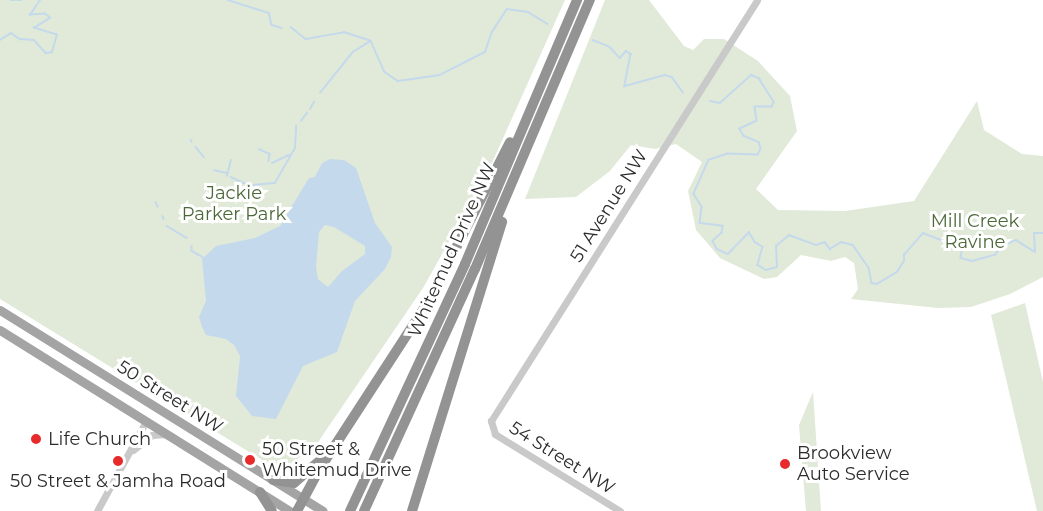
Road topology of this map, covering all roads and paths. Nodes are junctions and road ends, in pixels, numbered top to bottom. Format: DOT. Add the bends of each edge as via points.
graph roads {
  1 [pos="577,0"];
  2 [pos="590,0"];
  3 [pos="757,0"];
  4 [pos="554,57"];
  5 [pos="518,173"];
  6 [pos="0,310"];
  7 [pos="0,330"];
  8 [pos="146,421"];
  9 [pos="179,422"];
  10 [pos="491,428"];
  11 [pos="167,434"];
  12 [pos="340,437"];
  13 [pos="131,451"];
  14 [pos="273,480"];
  15 [pos="418,484"];
  16 [pos="260,492"];
  17 [pos="303,499"];
  18 [pos="97,511"];
  19 [pos="272,511"];
  20 [pos="290,511"];
  21 [pos="297,511"];
  22 [pos="323,511"];
  23 [pos="350,511"];
  24 [pos="364,511"];
  25 [pos="407,511"];
  26 [pos="411,511"];
  27 [pos="620,511"];
  1 -- 4 [label="highway, Whitemud Drive NW"];
  2 -- 5 [label="highway, Whitemud Drive NW"];
  3 -- 10 [label="street, 51 Avenue NW" via="492,418"];
  4 -- 12 [label="highway" via="435,290"];
  4 -- 23 [label="highway, Whitemud Drive NW" via="465,264"];
  5 -- 15 [label="highway"];
  5 -- 24 [label="highway, Whitemud Drive NW"];
  6 -- 9 [label="main road, 50 Street NW"];
  7 -- 8 [label="main road, 50 Street NW"];
  8 -- 9 [label="main road" via="155,415"];
  8 -- 11 [label="main road, 50 Street NW"];
  8 -- 13 [label="street"];
  9 -- 14 [label="main road, 50 Street NW"];
  10 -- 27 [label="street, 54 Street NW"];
  11 -- 13 [label="street" via="152,435"];
  11 -- 16 [label="main road, 50 Street NW"];
  12 -- 14 [label="highway" via="298,480 288,484"];
  12 -- 17 [label="highway"];
  13 -- 18 [label="street"];
  14 -- 17 [label="main road, 50 Street NW"];
  15 -- 25 [label="highway"];
  15 -- 26 [label="highway"];
  16 -- 19 [label="highway"];
  16 -- 20 [label="main road, 50 Street NW"];
  17 -- 21 [label="highway"];
  17 -- 22 [label="main road, 50 Street NW"];
}
